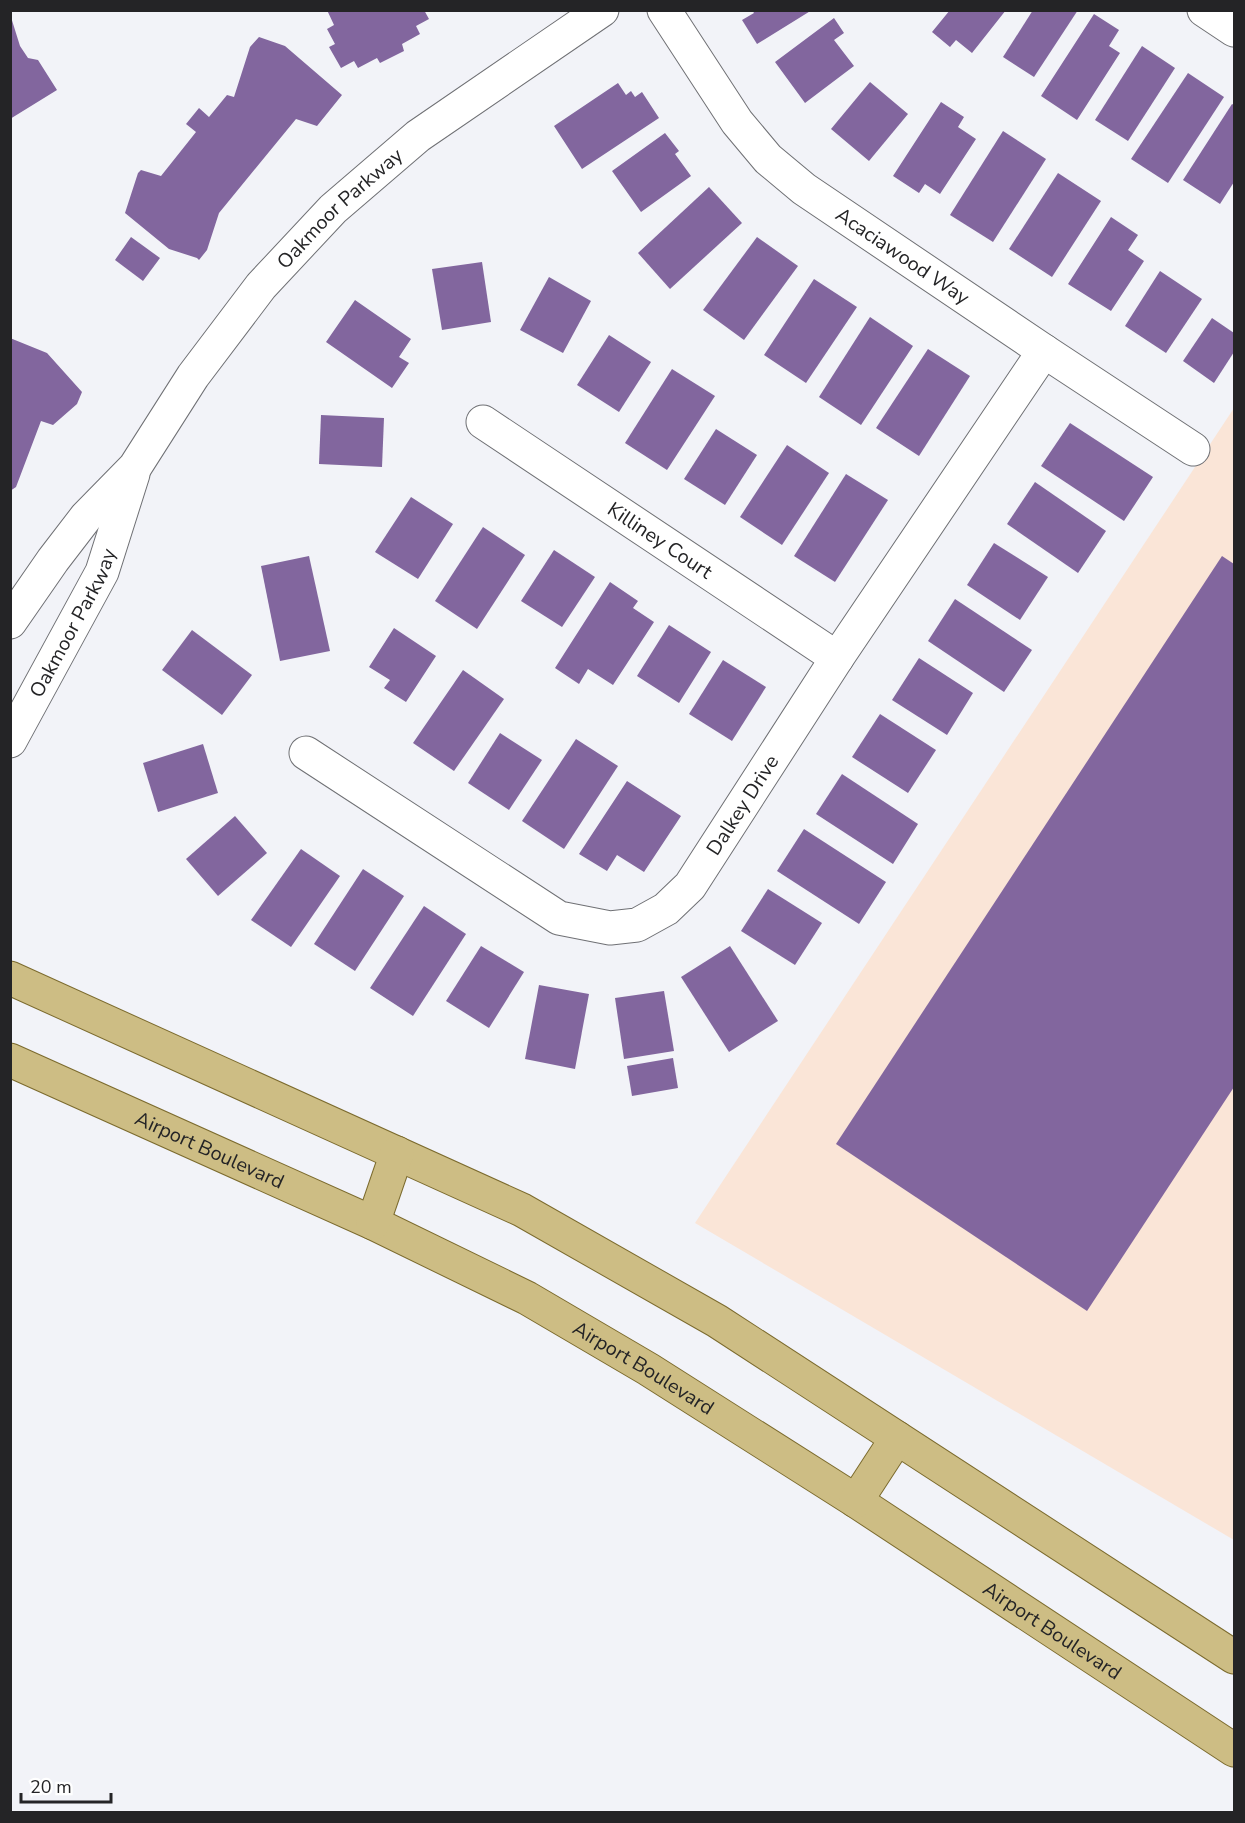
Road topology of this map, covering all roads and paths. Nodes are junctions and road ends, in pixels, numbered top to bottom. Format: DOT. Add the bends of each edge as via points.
graph roads {
  1 [pos="603,10"];
  2 [pos="664,10"];
  3 [pos="1204,10"];
  4 [pos="1234,30"];
  5 [pos="1044,351"];
  6 [pos="483,422"];
  7 [pos="1193,449"];
  8 [pos="135,467"];
  9 [pos="10,622"];
  10 [pos="837,658"];
  11 [pos="10,741"];
  12 [pos="306,753"];
  13 [pos="10,978"];
  14 [pos="10,1060"];
  15 [pos="397,1152"];
  16 [pos="373,1223"];
  17 [pos="897,1438"];
  18 [pos="856,1501"];
  19 [pos="1234,1657"];
  20 [pos="1234,1750"];
  1 -- 8 [label="street, Oakmoor Parkway" via="418,136 333,209 247,304 193,376"];
  2 -- 5 [label="street, Acaciawood Way" via="737,122 768,159 804,189"];
  3 -- 4 [label="street"];
  5 -- 7 [label="street, Acaciawood Way"];
  5 -- 10 [label="street, Dalkey Drive"];
  6 -- 10 [label="street, Killiney Court"];
  8 -- 9 [label="street, Oakmoor Parkway" via="52,560"];
  8 -- 11 [label="street, Oakmoor Parkway" via="102,572"];
  10 -- 12 [label="street, Dalkey Drive" via="690,886 666,909 637,925 610,928 559,918"];
  13 -- 15 [label="main road"];
  14 -- 16 [label="main road, Airport Boulevard"];
  15 -- 16 [label="main road"];
  15 -- 17 [label="main road" via="522,1210 717,1321"];
  16 -- 18 [label="main road, Airport Boulevard" via="537,1304 648,1369"];
  17 -- 18 [label="main road"];
  17 -- 19 [label="main road"];
  18 -- 20 [label="main road, Airport Boulevard"];
}
